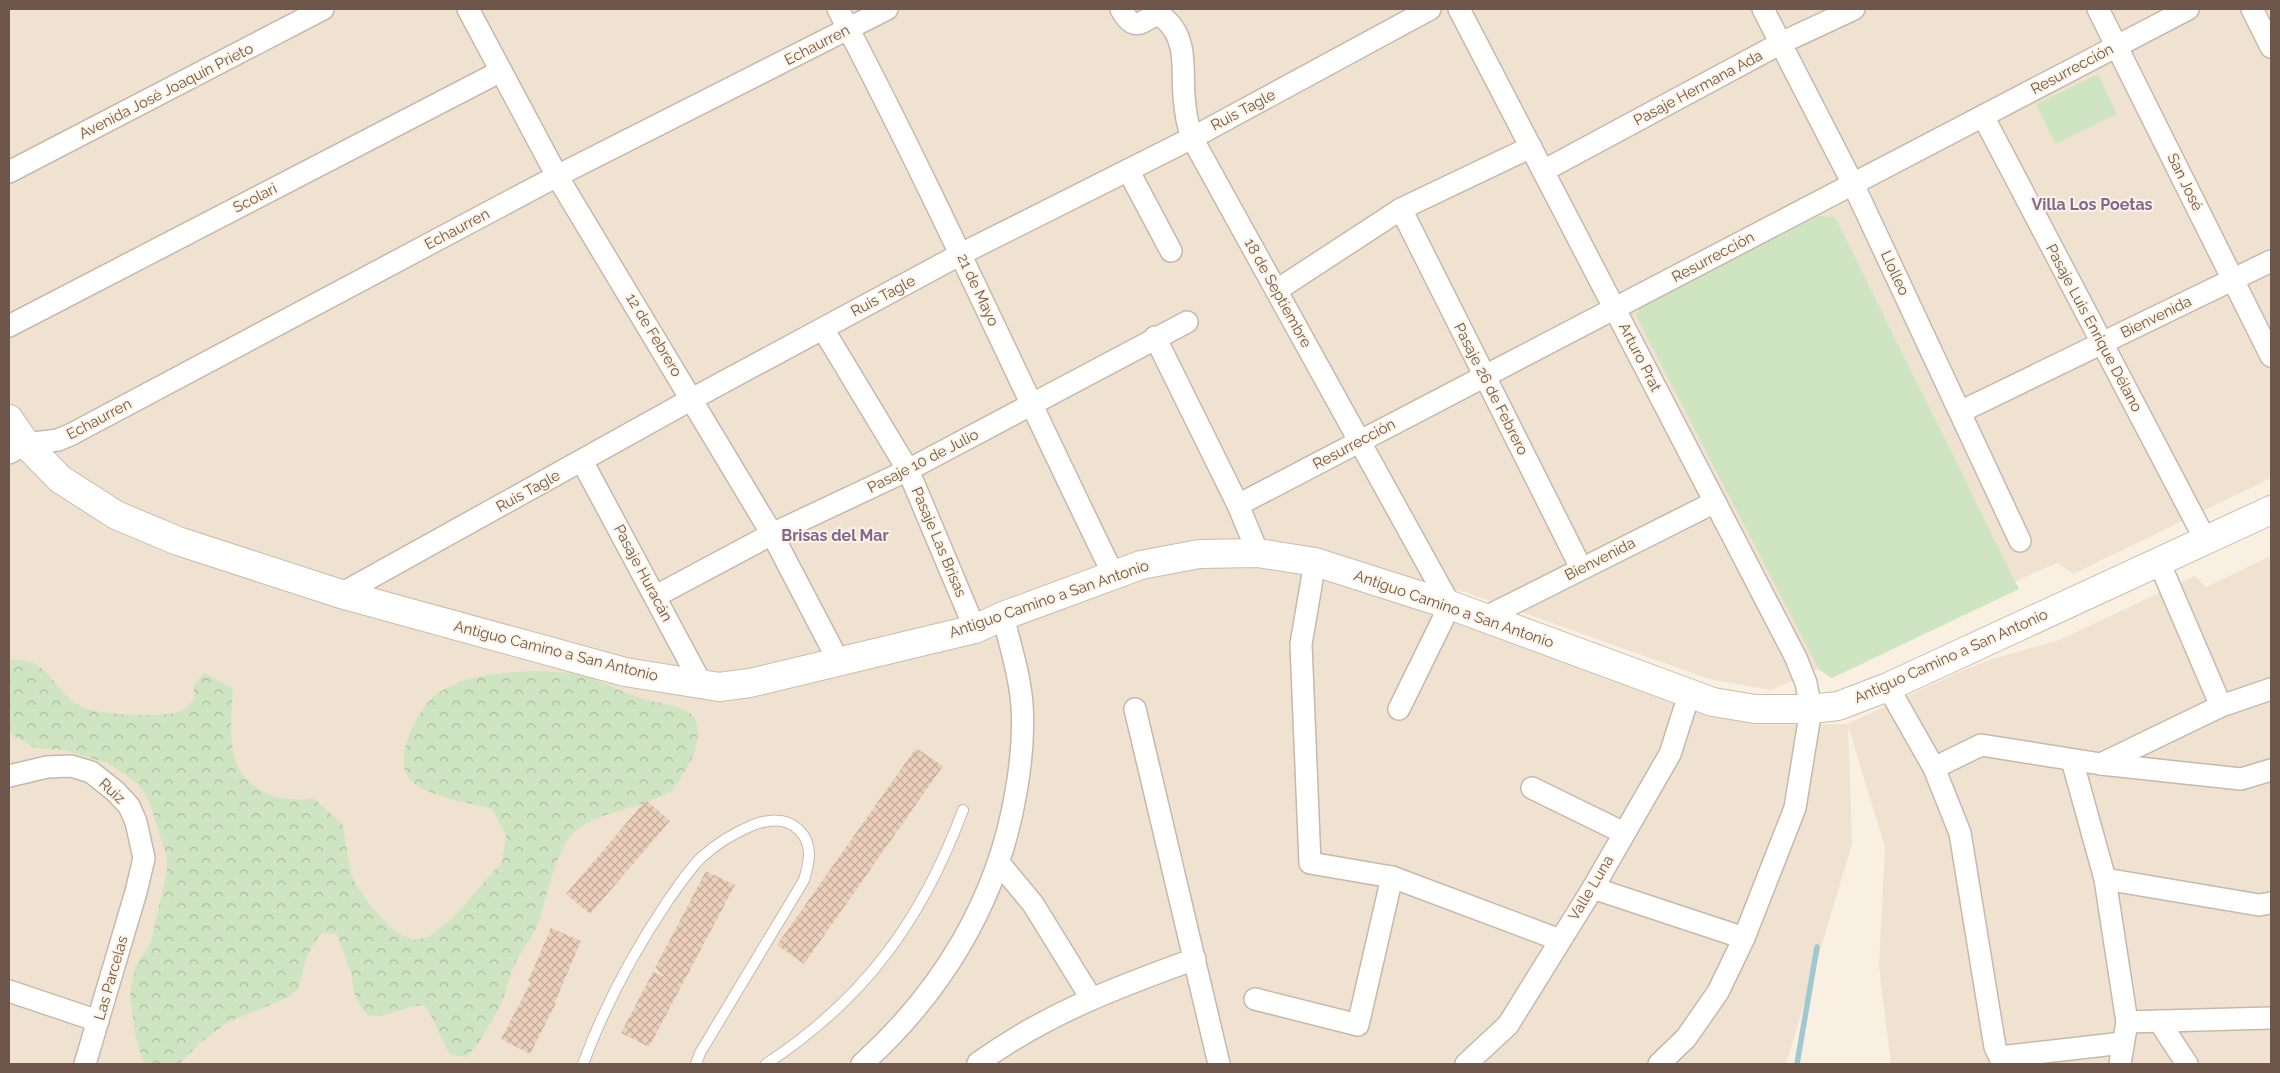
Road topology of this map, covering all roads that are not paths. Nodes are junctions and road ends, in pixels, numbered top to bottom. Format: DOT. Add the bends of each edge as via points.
graph roads {
  1 [pos="323,9"];
  2 [pos="468,9"];
  3 [pos="838,9"];
  4 [pos="887,9"];
  5 [pos="1121,9"];
  6 [pos="1430,9"];
  7 [pos="1459,9"];
  8 [pos="1764,9"];
  9 [pos="1854,9"];
  10 [pos="2098,9"];
  11 [pos="2188,9"];
  12 [pos="2252,9"];
  13 [pos="849,29"];
  14 [pos="1781,43"];
  15 [pos="2117,46"];
  16 [pos="2271,47"];
  17 [pos="501,71"];
  18 [pos="1983,116"];
  19 [pos="1192,138"];
  20 [pos="1531,147"];
  21 [pos="1128,170"];
  22 [pos="1543,171"];
  23 [pos="9,172"];
  24 [pos="557,176"];
  25 [pos="1853,184"];
  26 [pos="1402,209"];
  27 [pos="1171,251"];
  28 [pos="961,254"];
  29 [pos="2271,261"];
  30 [pos="2233,280"];
  31 [pos="1276,290"];
  32 [pos="1614,308"];
  33 [pos="1187,322"];
  34 [pos="9,326"];
  35 [pos="823,329"];
  36 [pos="1155,337"];
  37 [pos="2102,343"];
  38 [pos="2271,356"];
  39 [pos="1485,376"];
  40 [pos="692,399"];
  41 [pos="1031,406"];
  42 [pos="1960,412"];
  43 [pos="9,419"];
  44 [pos="1360,441"];
  45 [pos="18,449"];
  46 [pos="582,461"];
  47 [pos="908,470"];
  48 [pos="1715,502"];
  49 [pos="1238,505"];
  50 [pos="2271,510"];
  51 [pos="772,534"];
  52 [pos="2020,541"];
  53 [pos="2206,541"];
  54 [pos="1258,553"];
  55 [pos="1315,562"];
  56 [pos="2159,562"];
  57 [pos="1581,568"];
  58 [pos="1113,574"];
  59 [pos="341,594"];
  60 [pos="656,596"];
  61 [pos="1450,605"];
  62 [pos="1003,616"];
  63 [pos="1486,617"];
  64 [pos="975,628"];
  65 [pos="839,662"];
  66 [pos="702,685"];
  67 [pos="1888,686"];
  68 [pos="2271,689"];
  69 [pos="1689,695"];
  70 [pos="2221,706"];
  71 [pos="1135,709"];
  72 [pos="1399,709"];
  73 [pos="1811,709"];
  74 [pos="2072,760"];
  75 [pos="2101,764"];
  76 [pos="1934,768"];
  77 [pos="2271,770"];
  78 [pos="9,776"];
  79 [pos="1532,788"];
  80 [pos="963,810"];
  81 [pos="1624,833"];
  82 [pos="999,863"];
  83 [pos="1392,877"];
  84 [pos="2105,879"];
  85 [pos="1593,888"];
  86 [pos="136,892"];
  87 [pos="2271,903"];
  88 [pos="1744,938"];
  89 [pos="1560,940"];
  90 [pos="1195,959"];
  91 [pos="9,991"];
  92 [pos="1091,998"];
  93 [pos="1255,999"];
  94 [pos="2271,1018"];
  95 [pos="98,1021"];
  96 [pos="2159,1021"];
  97 [pos="2126,1022"];
  98 [pos="2124,1043"];
  99 [pos="2001,1061"];
  100 [pos="978,1063"];
  101 [pos="85,1064"];
  102 [pos="583,1064"];
  103 [pos="696,1064"];
  104 [pos="766,1064"];
  105 [pos="862,1064"];
  106 [pos="1219,1064"];
  107 [pos="1466,1064"];
  108 [pos="1659,1064"];
  109 [pos="2120,1064"];
  110 [pos="2187,1064"];
  1 -- 23 [label="street, Avenida José Joaquín Prieto"];
  2 -- 17 [label="street, 12 de Febrero"];
  3 -- 13 [label="street, 21 de Mayo"];
  4 -- 13 [label="street, Echaurren"];
  5 -- 19 [label="street, 18 de Septiembre" via="1135,24 1160,16 1176,36 1184,61 1186,112"];
  6 -- 19 [label="street, Ruis Tagle"];
  7 -- 20 [label="street, Arturo Prat"];
  8 -- 14 [label="street, Llolleo"];
  9 -- 14 [label="street, Pasaje Hermana Ada"];
  10 -- 15 [label="street, San José"];
  11 -- 15 [label="street, Resurrección"];
  12 -- 16 [label="street"];
  13 -- 24 [label="street, Echaurren"];
  13 -- 28 [label="street, 21 de Mayo"];
  14 -- 22 [label="street, Pasaje Hermana Ada"];
  14 -- 25 [label="street, Llolleo"];
  15 -- 18 [label="street, Resurrección"];
  15 -- 30 [label="street, San José"];
  17 -- 24 [label="street, 12 de Febrero"];
  17 -- 34 [label="street, Scolari"];
  18 -- 25 [label="street, Resurrección"];
  18 -- 37 [label="street, Pasaje Luis Enrique Délano"];
  19 -- 21 [label="street, Ruis Tagle"];
  19 -- 31 [label="street, 18 de Septiembre"];
  20 -- 22 [label="street, Arturo Prat"];
  20 -- 26 [label="street"];
  21 -- 27 [label="street"];
  21 -- 28 [label="street, Ruis Tagle"];
  22 -- 32 [label="street, Arturo Prat"];
  24 -- 40 [label="street, 12 de Febrero"];
  24 -- 45 [label="street, Echaurren" via="72,434"];
  25 -- 32 [label="street, Resurrección"];
  25 -- 42 [label="street, Llolleo"];
  26 -- 31 [label="street"];
  26 -- 39 [label="street, Pasaje 26 de Febrero"];
  28 -- 35 [label="street, Ruis Tagle"];
  28 -- 41 [label="street, 21 de Mayo"];
  29 -- 30 [label="street, Bienvenida"];
  30 -- 37 [label="street, Bienvenida"];
  30 -- 38 [label="street, San José"];
  31 -- 44 [label="street, 18 de Septiembre"];
  32 -- 39 [label="street, Resurrección"];
  32 -- 48 [label="street, Arturo Prat"];
  33 -- 36 [label="street, Pasaje 10 de Julio"];
  35 -- 40 [label="street, Ruis Tagle"];
  35 -- 47 [label="street, Pasaje Las Brisas"];
  36 -- 41 [label="street, Pasaje 10 de Julio"];
  36 -- 49 [label="street"];
  37 -- 42 [label="street, Bienvenida"];
  37 -- 53 [label="street, Pasaje Luis Enrique Délano"];
  39 -- 44 [label="street, Resurrección"];
  39 -- 57 [label="street, Pasaje 26 de Febrero"];
  40 -- 46 [label="street, Ruis Tagle"];
  40 -- 51 [label="street, 12 de Febrero"];
  41 -- 47 [label="street, Pasaje 10 de Julio"];
  41 -- 58 [label="street, 21 de Mayo"];
  42 -- 52 [label="street, Llolleo"];
  43 -- 45 [label="street, Antiguo Camino a San Antonio"];
  44 -- 49 [label="street, Resurrección"];
  44 -- 61 [label="street, 18 de Septiembre"];
  45 -- 59 [label="street, Antiguo Camino a San Antonio" via="116,515 178,541"];
  46 -- 59 [label="street, Ruis Tagle"];
  46 -- 60 [label="street, Pasaje Huracán"];
  47 -- 51 [label="street, Pasaje 10 de Julio"];
  47 -- 64 [label="street, Pasaje Las Brisas"];
  48 -- 57 [label="street, Bienvenida"];
  48 -- 73 [label="street, Arturo Prat" via="1796,658 1806,683"];
  49 -- 54 [label="street"];
  50 -- 53 [label="street, Antiguo Camino a San Antonio"];
  51 -- 60 [label="street, Pasaje 10 de Julio"];
  51 -- 65 [label="street, 12 de Febrero"];
  53 -- 56 [label="street, Antiguo Camino a San Antonio"];
  54 -- 55 [label="street, Antiguo Camino a San Antonio"];
  54 -- 58 [label="street, Antiguo Camino a San Antonio" via="1199,554"];
  55 -- 61 [label="street, Antiguo Camino a San Antonio"];
  55 -- 83 [label="street" via="1301,644 1310,863"];
  56 -- 67 [label="street, Antiguo Camino a San Antonio"];
  56 -- 70 [label="street"];
  57 -- 63 [label="street, Bienvenida"];
  58 -- 62 [label="street, Antiguo Camino a San Antonio"];
  59 -- 66 [label="street, Antiguo Camino a San Antonio" via="625,672"];
  60 -- 66 [label="street, Pasaje Huracán"];
  61 -- 63 [label="street, Antiguo Camino a San Antonio"];
  61 -- 72 [label="street"];
  62 -- 64 [label="street, Antiguo Camino a San Antonio"];
  62 -- 82 [label="street" via="1022,704 1022,738 1014,806"];
  63 -- 69 [label="street, Antiguo Camino a San Antonio"];
  64 -- 65 [label="street, Antiguo Camino a San Antonio"];
  65 -- 66 [label="street, Antiguo Camino a San Antonio" via="750,683"];
  67 -- 73 [label="street, Antiguo Camino a San Antonio" via="1838,706"];
  67 -- 76 [label="street"];
  68 -- 70 [label="street"];
  69 -- 73 [label="street, Antiguo Camino a San Antonio" via="1755,709"];
  69 -- 81 [label="street, Valle Luna" via="1670,754"];
  70 -- 75 [label="street"];
  71 -- 90 [label="street"];
  73 -- 88 [label="street" via="1795,808"];
  74 -- 75 [label="street"];
  74 -- 76 [label="street" via="1981,745"];
  74 -- 84 [label="street"];
  75 -- 77 [label="street" via="2241,779"];
  76 -- 99 [label="street" via="1960,833 1995,1047"];
  78 -- 86 [label="street, Ruiz" via="47,767 71,766 91,772 115,791 129,806 136,822 144,858"];
  79 -- 81 [label="street"];
  80 -- 104 [label="lane" via="935,878 878,966 835,1012"];
  81 -- 85 [label="street, Valle Luna"];
  82 -- 92 [label="street" via="1033,904"];
  82 -- 105 [label="street" via="983,904 950,964 909,1018"];
  83 -- 89 [label="street"];
  83 -- 93 [label="street" via="1358,1024"];
  84 -- 87 [label="street" via="2258,906"];
  84 -- 97 [label="street"];
  85 -- 88 [label="street"];
  85 -- 89 [label="street, Valle Luna"];
  86 -- 95 [label="street, Las Parcelas"];
  88 -- 108 [label="street" via="1718,992 1686,1038"];
  89 -- 107 [label="street, Valle Luna" via="1508,1025"];
  90 -- 92 [label="street"];
  90 -- 106 [label="street"];
  91 -- 95 [label="street"];
  92 -- 100 [label="street" via="1030,1028"];
  94 -- 96 [label="street"];
  95 -- 101 [label="street, Las Parcelas"];
  96 -- 97 [label="street"];
  96 -- 110 [label="street"];
  97 -- 98 [label="street"];
  98 -- 99 [label="street"];
  98 -- 109 [label="street"];
  102 -- 103 [label="lane" via="632,958 688,873 728,837 767,820 784,821 800,831 808,845 809,863 804,880"];
}
